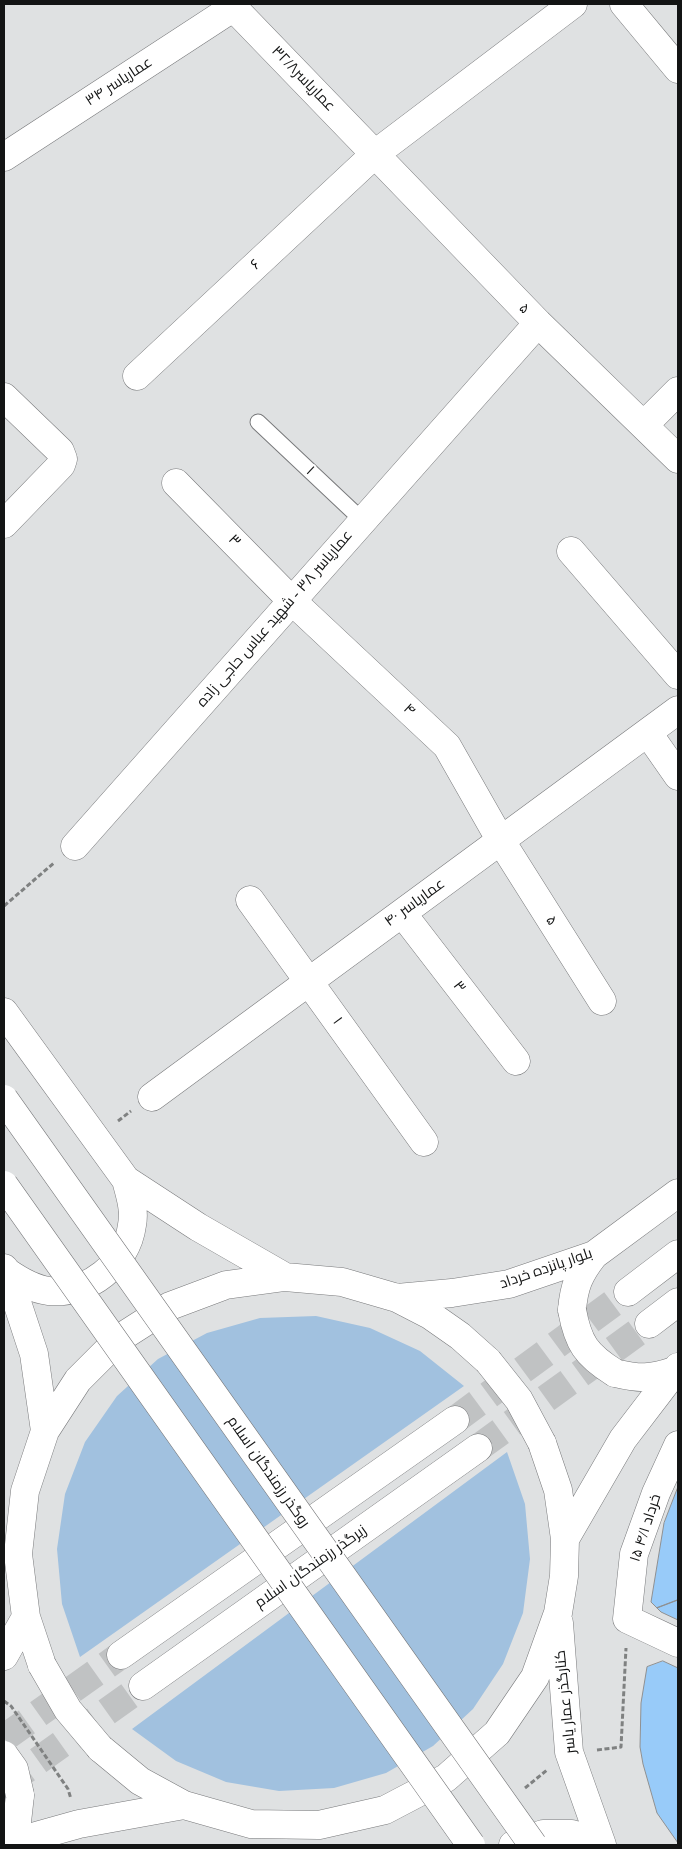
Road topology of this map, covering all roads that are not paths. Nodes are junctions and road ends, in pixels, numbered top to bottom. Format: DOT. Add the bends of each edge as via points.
graph roads {
  1 [pos="573,4"];
  2 [pos="624,4"];
  3 [pos="232,5"];
  4 [pos="678,69"];
  5 [pos="375,154"];
  6 [pos="4,157"];
  7 [pos="538,323"];
  8 [pos="137,376"];
  9 [pos="678,391"];
  10 [pos="4,397"];
  11 [pos="258,422"];
  12 [pos="644,425"];
  13 [pos="678,459"];
  14 [pos="176,483"];
  15 [pos="362,520"];
  16 [pos="4,524"];
  17 [pos="571,551"];
  18 [pos="291,600"];
  19 [pos="678,675"];
  20 [pos="678,710"];
  21 [pos="648,733"];
  22 [pos="678,776"];
  23 [pos="501,841"];
  24 [pos="75,846"];
  25 [pos="250,900"];
  26 [pos="402,913"];
  27 [pos="309,981"];
  28 [pos="602,1000"];
  29 [pos="4,1012"];
  30 [pos="516,1061"];
  31 [pos="152,1097"];
  32 [pos="4,1099"];
  33 [pos="424,1142"];
  34 [pos="126,1180"];
  35 [pos="4,1184"];
  36 [pos="678,1193"];
  37 [pos="678,1254"];
  38 [pos="594,1255"];
  39 [pos="5,1270"];
  40 [pos="285,1277"];
  41 [pos="628,1292"];
  42 [pos="397,1298"];
  43 [pos="678,1302"];
  44 [pos="649,1324"];
  45 [pos="676,1369"];
  46 [pos="454,1420"];
  47 [pos="46,1431"];
  48 [pos="678,1446"];
  49 [pos="478,1448"];
  50 [pos="564,1539"];
  51 [pos="558,1613"];
  52 [pos="26,1617"];
  53 [pos="678,1643"];
  54 [pos="121,1655"];
  55 [pos="4,1656"];
  56 [pos="143,1686"];
  57 [pos="4,1755"];
  58 [pos="184,1805"];
  59 [pos="251,1824"];
  60 [pos="601,1844"];
  61 [pos="4,1845"];
  62 [pos="310,1845"];
  63 [pos="471,1845"];
  64 [pos="513,1845"];
  65 [pos="533,1845"];
  1 -- 5 [label="main road, ۶"];
  2 -- 4 [label="main road"];
  3 -- 5 [label="main road, عماریاسر۳۲/۸"];
  3 -- 6 [label="main road, عماریاسر ۳۴"];
  5 -- 7 [label="main road, ۵"];
  5 -- 8 [label="main road, ۶"];
  7 -- 12 [label="main road, ۵"];
  7 -- 15 [label="main road, عماریاسر ۳۸ - شهید عباس حاجی زاده"];
  9 -- 12 [label="main road"];
  10 -- 16 [label="main road" via="60,450 63,459"];
  11 -- 15 [label="lane, ۱"];
  12 -- 13 [label="main road, ۵"];
  14 -- 18 [label="main road, ۳"];
  15 -- 18 [label="main road, عماریاسر ۳۸ - شهید عباس حاجی زاده"];
  17 -- 19 [label="main road"];
  18 -- 23 [label="main road, ۴" via="447,746"];
  18 -- 24 [label="main road, عماریاسر ۳۸ - شهید عباس حاجی زاده"];
  20 -- 21 [label="main road, عماریاسر ۴۰"];
  21 -- 22 [label="main road"];
  21 -- 23 [label="main road, عماریاسر ۴۰"];
  23 -- 26 [label="main road, عماریاسر ۴۰"];
  23 -- 28 [label="main road, ۵"];
  25 -- 27 [label="main road, ۱"];
  26 -- 27 [label="main road, عماریاسر ۴۰"];
  26 -- 30 [label="main road, ۳"];
  27 -- 31 [label="main road, عماریاسر ۴۰"];
  27 -- 33 [label="main road, ۱"];
  29 -- 34 [label="main road"];
  32 -- 65 [label="main road, روگذر رزمندگان اسلام, bridge"];
  34 -- 39 [label="main road" via="132,1202 132,1226 125,1248 112,1267 94,1281 72,1289 49,1291 27,1285"];
  34 -- 40 [label="main road"];
  35 -- 63 [label="main road, bridge"];
  36 -- 38 [label="main road, بلوار پانزده خرداد"];
  37 -- 41 [label="main road"];
  38 -- 42 [label="main road, بلوار پانزده خرداد" via="509,1284"];
  38 -- 45 [label="main road, bridge" via="581,1271 574,1289 572,1310 575,1330 584,1348 615,1373 635,1378 655,1377"];
  39 -- 47 [label="main road" via="34,1354"];
  40 -- 42 [label="main road" via="342,1282"];
  40 -- 47 [label="main road" via="226,1285 170,1306 120,1338 78,1380"];
  42 -- 50 [label="main road, bridge" via="460,1336 488,1361 519,1400 542,1443 558,1490"];
  43 -- 44 [label="main road"];
  45 -- 50 [label="main road" via="623,1439"];
  46 -- 54 [label="main road"];
  47 -- 52 [label="main road" via="25,1491 18,1554"];
  48 -- 53 [label="main road, ۱۵ خرداد ۴/۱" via="634,1554 627,1619"];
  49 -- 56 [label="main road, زیرگذر رزمندگان اسلام"];
  50 -- 51 [label="main road" via="564,1576"];
  51 -- 59 [label="main road" via="535,1677 497,1733 446,1778 385,1810 319,1825"];
  51 -- 60 [label="main road, کنارگذر عمار یاسر" via="569,1752"];
  52 -- 55 [label="main road"];
  52 -- 58 [label="main road, bridge" via="42,1666 68,1710 100,1748 140,1780"];
  57 -- 61 [label="main road, bridge" via="14,1769 20,1795 17,1822"];
  58 -- 59 [label="main road"];
  58 -- 61 [label="main road" via="79,1824"];
  59 -- 62 [label="main road"];
  60 -- 64 [label="main road" via="572,1834 543,1834"];
}
